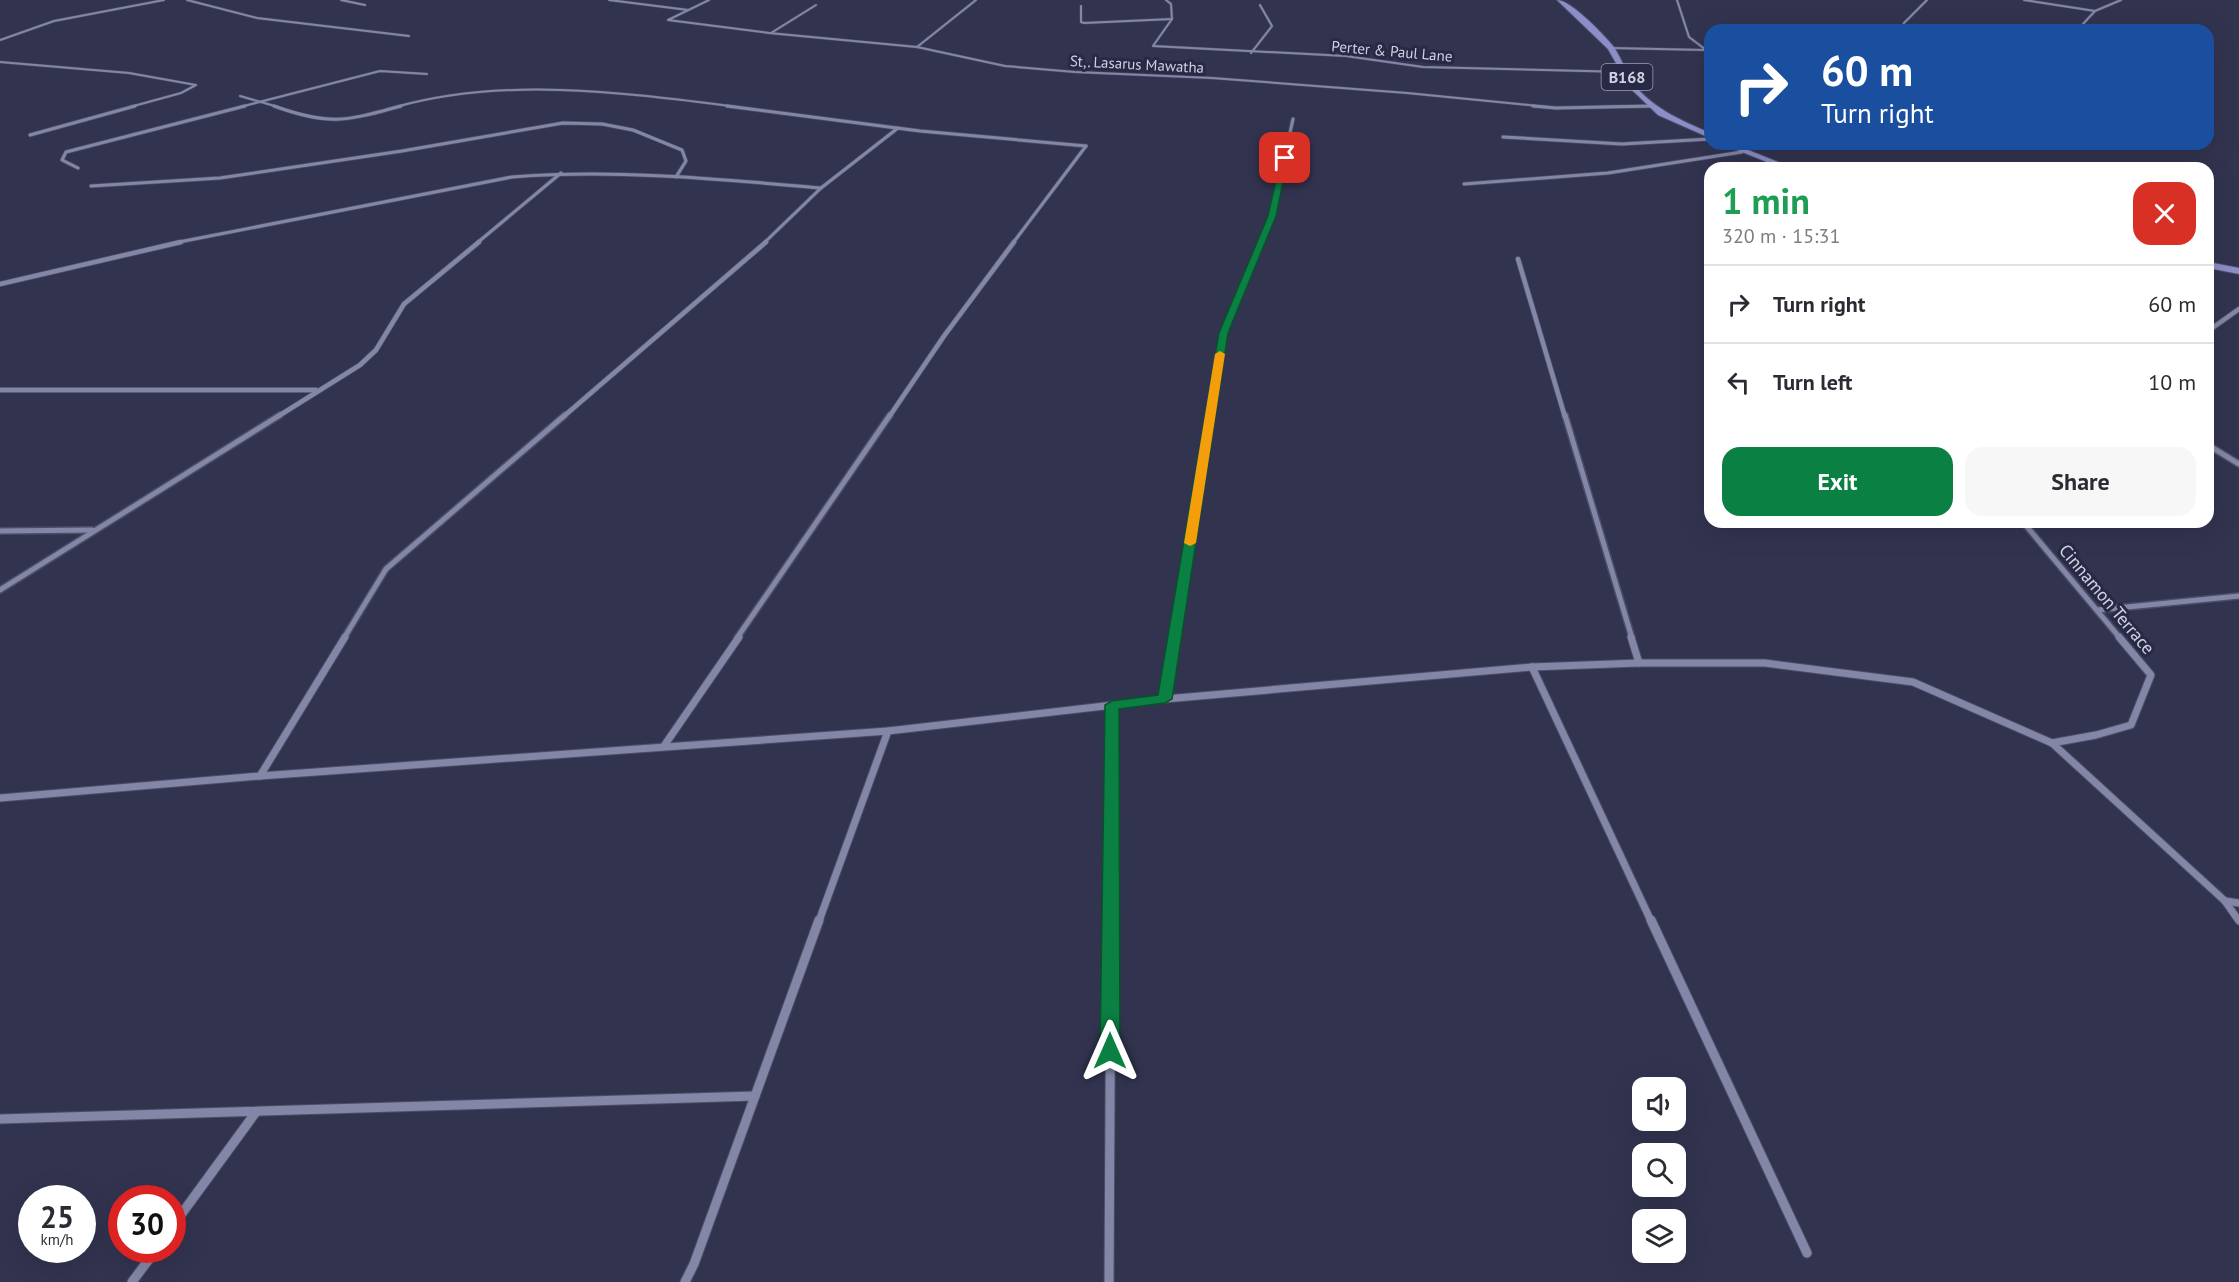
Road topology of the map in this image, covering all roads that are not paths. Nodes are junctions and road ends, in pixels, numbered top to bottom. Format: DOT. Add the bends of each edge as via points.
graph roads {
  1 [pos="164,0"];
  2 [pos="187,0"];
  3 [pos="341,0"];
  4 [pos="609,0"];
  5 [pos="709,0"];
  6 [pos="976,0"];
  7 [pos="1166,0"];
  8 [pos="1560,0"];
  9 [pos="1677,0"];
  10 [pos="1927,0"];
  11 [pos="2024,0"];
  12 [pos="2121,0"];
  13 [pos="365,5"];
  14 [pos="816,5"];
  15 [pos="1260,5"];
  16 [pos="1081,6"];
  17 [pos="688,10"];
  18 [pos="2096,11"];
  19 [pos="1172,19"];
  20 [pos="1904,24"];
  21 [pos="2083,24"];
  22 [pos="769,33"];
  23 [pos="409,36"];
  24 [pos="0,40"];
  25 [pos="917,47"];
  26 [pos="1611,48"];
  27 [pos="1704,48"];
  28 [pos="1704,50"];
  29 [pos="1251,52"];
  30 [pos="0,63"];
  31 [pos="1625,72"];
  32 [pos="427,74"];
  33 [pos="240,96"];
  34 [pos="268,102"];
  35 [pos="1653,106"];
  36 [pos="1293,119"];
  37 [pos="898,128"];
  38 [pos="30,135"];
  39 [pos="1704,135"];
  40 [pos="1503,137"];
  41 [pos="1704,138"];
  42 [pos="1738,150"];
  43 [pos="1742,152"];
  44 [pos="1771,162"];
  45 [pos="78,168"];
  46 [pos="561,172"];
  47 [pos="676,177"];
  48 [pos="1464,184"];
  49 [pos="91,186"];
  50 [pos="821,188"];
  51 [pos="1518,260"];
  52 [pos="2214,266"];
  53 [pos="2239,271"];
  54 [pos="0,284"];
  55 [pos="2239,309"];
  56 [pos="2214,327"];
  57 [pos="0,390"];
  58 [pos="316,390"];
  59 [pos="2214,448"];
  60 [pos="2239,464"];
  61 [pos="2028,528"];
  62 [pos="93,530"];
  63 [pos="0,531"];
  64 [pos="0,590"];
  65 [pos="2239,596"];
  66 [pos="2097,610"];
  67 [pos="1639,663"];
  68 [pos="1532,667"];
  69 [pos="1165,699"];
  70 [pos="1112,705"];
  71 [pos="888,731"];
  72 [pos="2052,742"];
  73 [pos="664,746"];
  74 [pos="260,776"];
  75 [pos="0,798"];
  76 [pos="2224,901"];
  77 [pos="2239,903"];
  78 [pos="2239,921"];
  79 [pos="755,1096"];
  80 [pos="256,1112"];
  81 [pos="0,1119"];
  82 [pos="186,1208"];
  83 [pos="1807,1253"];
  84 [pos="146,1263"];
  85 [pos="132,1282"];
  86 [pos="685,1282"];
  87 [pos="1109,1282"];
  1 -- 24 [label="street" via="54,21"];
  2 -- 23 [label="street" via="257,18"];
  3 -- 13 [label="street"];
  4 -- 17 [label="street"];
  5 -- 17 [label="street, St,. Lasarus Mawatha"];
  6 -- 25 [label="street"];
  7 -- 19 [label="street" via="1171,4"];
  8 -- 26 [label="main road, B168"];
  9 -- 27 [label="street" via="1689,37"];
  10 -- 20 [label="street"];
  11 -- 18 [label="street"];
  12 -- 18 [label="street"];
  14 -- 22 [label="street"];
  15 -- 29 [label="street" via="1272,26"];
  16 -- 19 [label="street" via="1081,22"];
  17 -- 22 [label="street, St,. Lasarus Mawatha" via="668,20"];
  18 -- 21 [label="street"];
  19 -- 29 [label="street, Perter & Paul Lane" via="1152,45"];
  22 -- 25 [label="street, St,. Lasarus Mawatha"];
  25 -- 35 [label="street, St,. Lasarus Mawatha" via="1005,66 1075,72 1212,78 1556,108"];
  26 -- 28 [label="street"];
  26 -- 31 [label="main road, B168"];
  29 -- 31 [label="street, Perter & Paul Lane" via="1346,56 1423,67"];
  30 -- 38 [label="street" via="129,73 196,86"];
  31 -- 35 [label="main road, B168" via="1632,87"];
  32 -- 34 [label="street" via="380,71"];
  33 -- 34 [label="street"];
  34 -- 37 [label="street" via="299,114 336,120 408,102 462,94 596,93 649,96"];
  34 -- 45 [label="street" via="66,152 62,160"];
  35 -- 39 [label="main road, B168"];
  36 -- 69 [label="street" via="1272,216 1224,333"];
  37 -- 50 [label="street"];
  37 -- 73 [label="street" via="1086,146 944,336"];
  40 -- 41 [label="street" via="1622,144"];
  42 -- 43 [label="main road"];
  43 -- 44 [label="main road"];
  43 -- 48 [label="street" via="1608,173"];
  46 -- 47 [label="street"];
  46 -- 54 [label="street" via="512,177 179,242"];
  46 -- 58 [label="street" via="404,304 376,350 360,365"];
  47 -- 49 [label="street" via="686,161 682,150 633,130 562,123 220,178"];
  47 -- 50 [label="street"];
  50 -- 74 [label="street" via="755,252 386,569"];
  51 -- 67 [label="street"];
  52 -- 53 [label="main road"];
  55 -- 56 [label="street"];
  57 -- 58 [label="street"];
  58 -- 62 [label="street"];
  59 -- 60 [label="street"];
  61 -- 66 [label="street, Cinnamon Terrace"];
  62 -- 63 [label="street"];
  62 -- 64 [label="street"];
  65 -- 66 [label="street"];
  66 -- 72 [label="street, Cinnamon Terrace" via="2151,675 2131,725"];
  67 -- 68 [label="street"];
  67 -- 72 [label="street" via="1765,663 1913,682"];
  68 -- 69 [label="street"];
  68 -- 83 [label="street"];
  69 -- 70 [label="street"];
  70 -- 71 [label="street"];
  70 -- 87 [label="street"];
  71 -- 73 [label="street"];
  71 -- 79 [label="street"];
  72 -- 76 [label="street"];
  73 -- 74 [label="street"];
  74 -- 75 [label="street"];
  76 -- 77 [label="street"];
  76 -- 78 [label="street"];
  79 -- 80 [label="street"];
  79 -- 86 [label="street"];
  80 -- 81 [label="street"];
  80 -- 82 [label="street"];
  84 -- 85 [label="street"];
}
